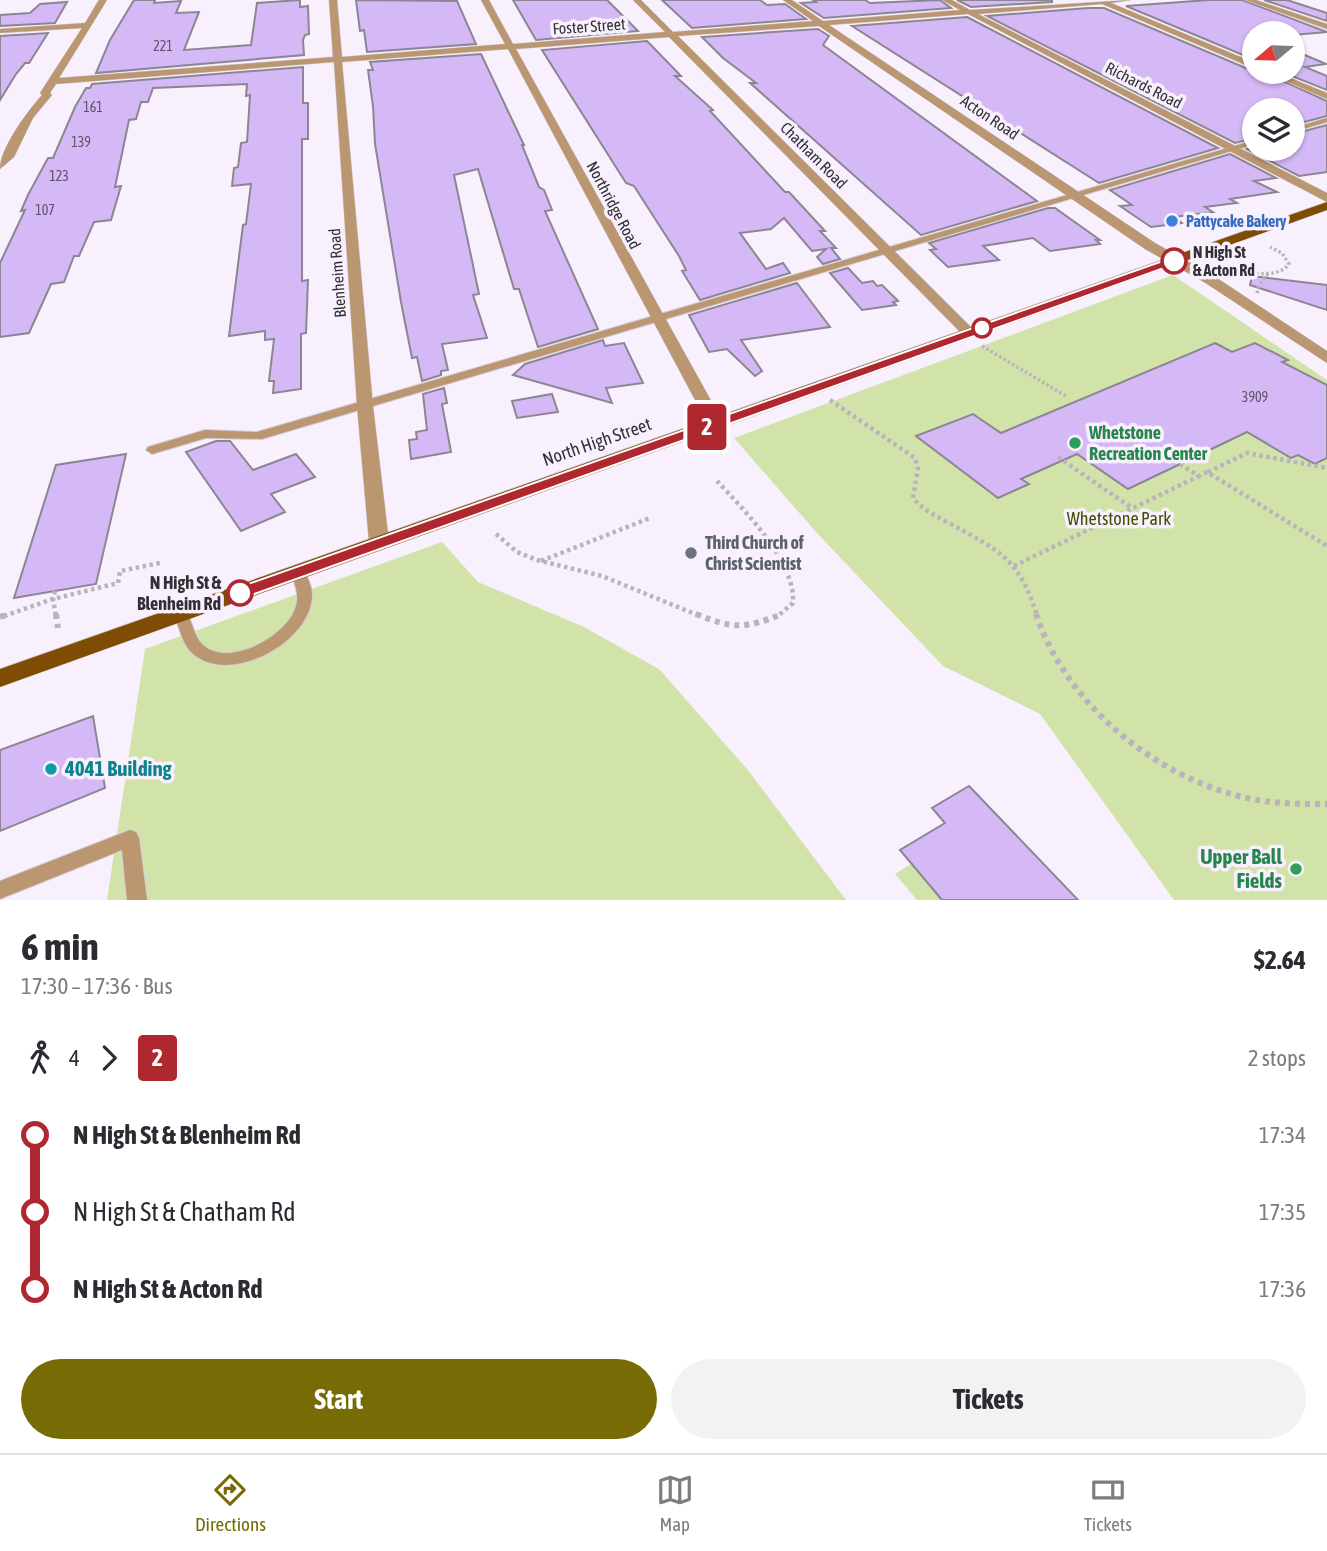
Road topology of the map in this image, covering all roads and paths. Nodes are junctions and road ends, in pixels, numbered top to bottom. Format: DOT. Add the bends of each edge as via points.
graph roads {
  1 [pos="103,0"];
  2 [pos="333,0"];
  3 [pos="485,0"];
  4 [pos="637,0"];
  5 [pos="787,0"];
  6 [pos="946,0"];
  7 [pos="1127,0"];
  8 [pos="1250,0"];
  9 [pos="1100,1"];
  10 [pos="969,12"];
  11 [pos="822,23"];
  12 [pos="88,25"];
  13 [pos="1327,27"];
  14 [pos="0,31"];
  15 [pos="671,34"];
  16 [pos="510,46"];
  17 [pos="338,59"];
  18 [pos="1242,61"];
  19 [pos="53,81"];
  20 [pos="1298,84"];
  21 [pos="1327,96"];
  22 [pos="1327,120"];
  23 [pos="1305,127"];
  24 [pos="1242,146"];
  25 [pos="1232,149"];
  26 [pos="0,166"];
  27 [pos="1077,195"];
  28 [pos="1327,198"];
  29 [pos="1327,206"];
  30 [pos="1270,247"];
  31 [pos="887,251"];
  32 [pos="1174,261"];
  33 [pos="1222,266"];
  34 [pos="1269,274"];
  35 [pos="1258,298"];
  36 [pos="659,319"];
  37 [pos="969,333"];
  38 [pos="1327,358"];
  39 [pos="815,389"];
  40 [pos="1066,396"];
  41 [pos="365,406"];
  42 [pos="716,424"];
  43 [pos="152,450"];
  44 [pos="1058,457"];
  45 [pos="1180,464"];
  46 [pos="1327,468"];
  47 [pos="1207,472"];
  48 [pos="1199,476"];
  49 [pos="717,481"];
  50 [pos="1133,508"];
  51 [pos="650,518"];
  52 [pos="496,534"];
  53 [pos="379,542"];
  54 [pos="1327,547"];
  55 [pos="541,561"];
  56 [pos="160,563"];
  57 [pos="1014,566"];
  58 [pos="298,572"];
  59 [pos="55,591"];
  60 [pos="53,599"];
  61 [pos="181,614"];
  62 [pos="0,617"];
  63 [pos="58,628"];
  64 [pos="0,678"];
  65 [pos="1327,804"];
  66 [pos="0,890"];
  67 [pos="137,900"];
  1 -- 12 [label="street"];
  2 -- 17 [label="street, Blenheim Road"];
  3 -- 16 [label="street, Northridge Road"];
  4 -- 15 [label="street, Chatham Road"];
  5 -- 11 [label="street, Acton Road"];
  6 -- 10 [label="street, Richards Road"];
  7 -- 9 [label="street, Foster Street"];
  8 -- 13 [label="street"];
  9 -- 10 [label="street, Foster Street"];
  9 -- 18 [label="street"];
  10 -- 11 [label="street, Foster Street"];
  10 -- 25 [label="street, Richards Road"];
  11 -- 15 [label="street, Foster Street"];
  11 -- 27 [label="street, Acton Road"];
  12 -- 14 [label="street"];
  12 -- 19 [label="street"];
  15 -- 16 [label="street, Foster Street"];
  15 -- 31 [label="street, Chatham Road"];
  16 -- 17 [label="street, Foster Street"];
  16 -- 36 [label="street, Northridge Road"];
  17 -- 19 [label="street, Foster Street"];
  17 -- 41 [label="street, Blenheim Road"];
  19 -- 26 [label="street"];
  20 -- 21 [label="street"];
  22 -- 23 [label="lane"];
  24 -- 25 [label="lane"];
  25 -- 27 [label="lane"];
  25 -- 28 [label="street, Richards Road"];
  27 -- 31 [label="lane"];
  27 -- 32 [label="street, Acton Road"];
  29 -- 32 [label="main road, North High Street"];
  30 -- 34 [label="path" via="1282,253 1289,264"];
  31 -- 36 [label="lane"];
  31 -- 37 [label="street, Chatham Road"];
  32 -- 37 [label="main road, North High Street"];
  32 -- 38 [label="street, Acton Road" via="1209,279"];
  33 -- 34 [label="path"];
  34 -- 35 [label="path" via="1257,288"];
  36 -- 41 [label="lane"];
  36 -- 42 [label="street, Northridge Road"];
  37 -- 39 [label="main road, North High Street"];
  37 -- 40 [label="path" via="982,346"];
  39 -- 42 [label="main road, North High Street"];
  39 -- 57 [label="path" via="915,458 918,469 913,498 922,508"];
  41 -- 43 [label="lane" via="258,436 205,433"];
  41 -- 53 [label="street, Blenheim Road"];
  42 -- 53 [label="main road, North High Street"];
  44 -- 50 [label="path"];
  45 -- 48 [label="path"];
  46 -- 47 [label="path" via="1247,453"];
  47 -- 48 [label="path"];
  47 -- 54 [label="path"];
  48 -- 50 [label="path"];
  49 -- 55 [label="path" via="761,528 794,588 793,603 784,613 739,627 602,576"];
  50 -- 57 [label="path"];
  51 -- 55 [label="path"];
  52 -- 55 [label="path" via="517,552"];
  53 -- 58 [label="main road, North High Street"];
  56 -- 60 [label="path" via="120,571 118,583"];
  57 -- 65 [label="path" via="1063,668 1095,708 1156,760 1222,791 1265,802"];
  58 -- 61 [label="main road, North High Street"];
  58 -- 61 [label="lane" via="305,594 303,604 284,637 266,649 229,659 212,657 195,647"];
  59 -- 60 [label="path"];
  60 -- 62 [label="path"];
  60 -- 63 [label="path"];
  61 -- 64 [label="main road, North High Street"];
  66 -- 67 [label="lane" via="130,838"];
}
